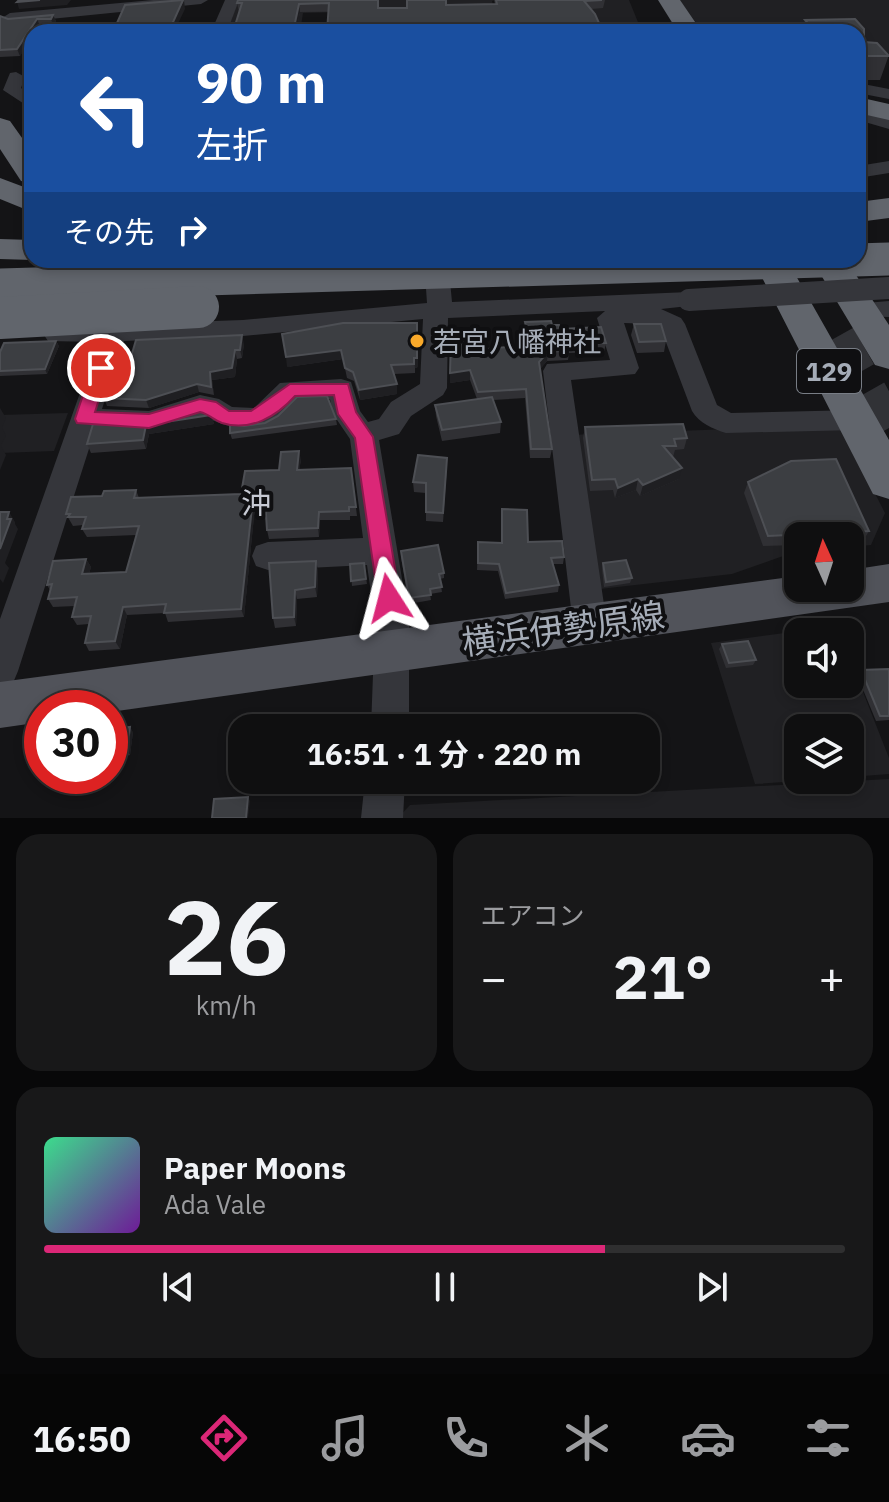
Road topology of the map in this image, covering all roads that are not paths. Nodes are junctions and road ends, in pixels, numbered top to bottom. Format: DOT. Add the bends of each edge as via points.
graph roads {
  1 [pos="21,0"];
  2 [pos="201,0"];
  3 [pos="232,0"];
  4 [pos="645,0"];
  5 [pos="657,0"];
  6 [pos="31,24"];
  7 [pos="222,24"];
  8 [pos="679,24"];
  9 [pos="24,25"];
  10 [pos="3,28"];
  11 [pos="16,77"];
  12 [pos="866,90"];
  13 [pos="889,94"];
  14 [pos="24,98"];
  15 [pos="866,100"];
  16 [pos="889,104"];
  17 [pos="866,107"];
  18 [pos="889,112"];
  19 [pos="866,116"];
  20 [pos="889,123"];
  21 [pos="0,127"];
  22 [pos="0,156"];
  23 [pos="24,164"];
  24 [pos="889,167"];
  25 [pos="24,171"];
  26 [pos="866,171"];
  27 [pos="889,182"];
  28 [pos="866,183"];
  29 [pos="0,187"];
  30 [pos="24,198"];
  31 [pos="889,208"];
  32 [pos="866,211"];
  33 [pos="889,243"];
  34 [pos="866,244"];
  35 [pos="0,249"];
  36 [pos="24,250"];
  37 [pos="889,259"];
  38 [pos="866,260"];
  39 [pos="37,268"];
  40 [pos="135,268"];
  41 [pos="437,268"];
  42 [pos="560,268"];
  43 [pos="682,268"];
  44 [pos="763,268"];
  45 [pos="802,268"];
  46 [pos="818,268"];
  47 [pos="834,268"];
  48 [pos="0,269"];
  49 [pos="0,285"];
  50 [pos="502,307"];
  51 [pos="440,310"];
  52 [pos="866,317"];
  53 [pos="0,318"];
  54 [pos="610,318"];
  55 [pos="112,333"];
  56 [pos="0,336"];
  57 [pos="889,356"];
  58 [pos="84,419"];
  59 [pos="856,420"];
  60 [pos="362,434"];
  61 [pos="889,481"];
  62 [pos="381,551"];
  63 [pos="268,556"];
  64 [pos="889,583"];
  65 [pos="590,625"];
  66 [pos="394,653"];
  67 [pos="0,671"];
  68 [pos="0,705"];
  69 [pos="391,714"];
  70 [pos="384,794"];
  71 [pos="382,818"];
  1 -- 10 [label="street"];
  2 -- 6 [label="street"];
  3 -- 7 [label="street"];
  4 -- 8 [label="highway"];
  5 -- 8 [label="highway"];
  9 -- 10 [label="street"];
  11 -- 14 [label="street" via="12,90"];
  12 -- 13 [label="street"];
  15 -- 16 [label="highway"];
  17 -- 18 [label="highway"];
  19 -- 20 [label="street"];
  21 -- 23 [label="highway"];
  22 -- 25 [label="highway"];
  24 -- 26 [label="street"];
  27 -- 28 [label="highway"];
  29 -- 30 [label="highway"];
  31 -- 32 [label="highway"];
  33 -- 34 [label="highway"];
  35 -- 36 [label="highway"];
  37 -- 38 [label="highway, bridge"];
  39 -- 48 [label="highway"];
  40 -- 55 [label="street"];
  41 -- 51 [label="street"];
  42 -- 49 [label="highway, bridge"];
  43 -- 53 [label="highway, bridge"];
  44 -- 59 [label="highway, 129" via="798,313"];
  45 -- 52 [label="highway, 129"];
  46 -- 52 [label="highway, 129"];
  47 -- 52 [label="highway, 129"];
  50 -- 51 [label="street"];
  50 -- 52 [label="street, bridge" via="689,300"];
  50 -- 54 [label="street" via="512,320"];
  51 -- 55 [label="street" via="243,328"];
  51 -- 60 [label="street" via="433,388 401,409 389,427"];
  52 -- 57 [label="highway, 129"];
  54 -- 59 [label="street" via="658,316 672,324 706,411 726,423"];
  54 -- 65 [label="street" via="626,368 556,371"];
  55 -- 56 [label="street"];
  55 -- 58 [label="street"];
  58 -- 60 [label="street" via="149,421 200,405 226,417 254,418 290,390 341,389 347,414"];
  58 -- 67 [label="street"];
  59 -- 61 [label="highway, 129"];
  60 -- 62 [label="street"];
  62 -- 63 [label="street"];
  62 -- 66 [label="street"];
  64 -- 65 [label="main road, 横浜伊勢原線"];
  65 -- 66 [label="main road, 横浜伊勢原線"];
  66 -- 68 [label="main road, 横浜伊勢原線"];
  66 -- 69 [label="street"];
  70 -- 71 [label="street"];
}
